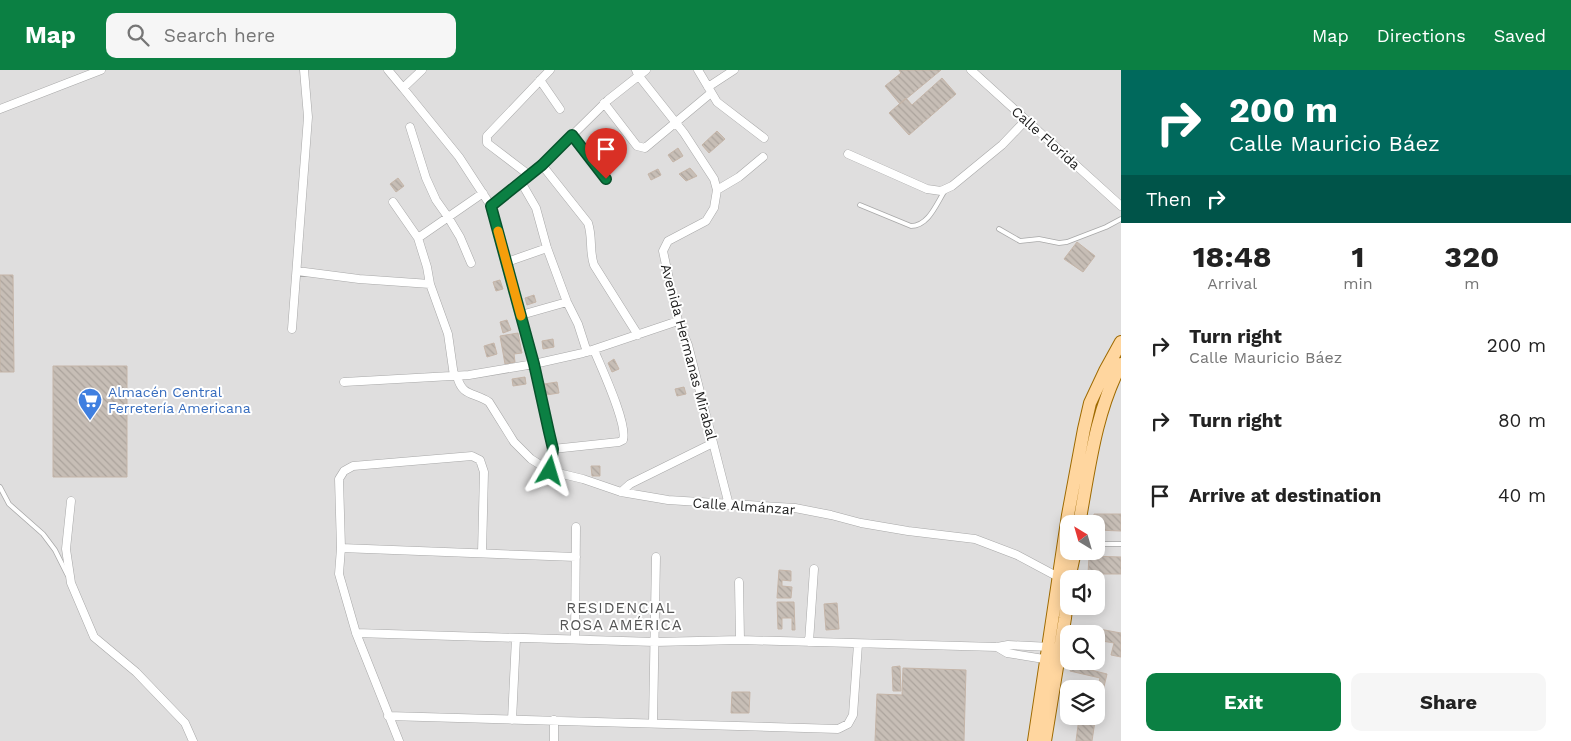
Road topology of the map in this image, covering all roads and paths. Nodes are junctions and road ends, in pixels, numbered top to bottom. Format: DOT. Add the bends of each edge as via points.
graph roads {
  1 [pos="101,70"];
  2 [pos="304,70"];
  3 [pos="388,70"];
  4 [pos="422,70"];
  5 [pos="550,70"];
  6 [pos="646,70"];
  7 [pos="698,70"];
  8 [pos="734,70"];
  9 [pos="971,70"];
  10 [pos="637,72"];
  11 [pos="540,80"];
  12 [pos="403,88"];
  13 [pos="710,90"];
  14 [pos="604,103"];
  15 [pos="0,109"];
  16 [pos="560,109"];
  17 [pos="1026,120"];
  18 [pos="676,123"];
  19 [pos="410,127"];
  20 [pos="572,135"];
  21 [pos="764,138"];
  22 [pos="848,154"];
  23 [pos="763,157"];
  24 [pos="542,165"];
  25 [pos="529,175"];
  26 [pos="606,179"];
  27 [pos="521,182"];
  28 [pos="717,190"];
  29 [pos="945,190"];
  30 [pos="483,193"];
  31 [pos="393,202"];
  32 [pos="860,205"];
  33 [pos="491,206"];
  34 [pos="1121,206"];
  35 [pos="448,217"];
  36 [pos="1121,219"];
  37 [pos="999,229"];
  38 [pos="418,238"];
  39 [pos="547,248"];
  40 [pos="507,262"];
  41 [pos="471,263"];
  42 [pos="297,271"];
  43 [pos="430,284"];
  44 [pos="567,302"];
  45 [pos="521,315"];
  46 [pos="678,321"];
  47 [pos="292,329"];
  48 [pos="638,335"];
  49 [pos="1121,342"];
  50 [pos="590,351"];
  51 [pos="534,364"];
  52 [pos="1121,364"];
  53 [pos="456,376"];
  54 [pos="344,382"];
  55 [pos="713,443"];
  56 [pos="553,449"];
  57 [pos="550,471"];
  58 [pos="0,487"];
  59 [pos="621,492"];
  60 [pos="70,501"];
  61 [pos="729,505"];
  62 [pos="1081,515"];
  63 [pos="576,527"];
  64 [pos="1105,544"];
  65 [pos="1121,544"];
  66 [pos="341,548"];
  67 [pos="482,553"];
  68 [pos="576,557"];
  69 [pos="656,557"];
  70 [pos="814,569"];
  71 [pos="1066,570"];
  72 [pos="1060,577"];
  73 [pos="739,582"];
  74 [pos="71,583"];
  75 [pos="1060,614"];
  76 [pos="356,633"];
  77 [pos="516,638"];
  78 [pos="575,639"];
  79 [pos="740,640"];
  80 [pos="654,642"];
  81 [pos="809,642"];
  82 [pos="858,644"];
  83 [pos="997,647"];
  84 [pos="1053,654"];
  85 [pos="388,716"];
  86 [pos="512,720"];
  87 [pos="554,720"];
  88 [pos="653,722"];
  89 [pos="193,741"];
  90 [pos="399,741"];
  91 [pos="554,741"];
  92 [pos="1034,741"];
  93 [pos="1045,741"];
  1 -- 15 [label="street"];
  2 -- 42 [label="street" via="308,117"];
  3 -- 12 [label="street"];
  4 -- 12 [label="street"];
  5 -- 11 [label="street"];
  6 -- 10 [label="street"];
  7 -- 13 [label="street"];
  8 -- 13 [label="street"];
  9 -- 17 [label="street, Calle Florida"];
  10 -- 14 [label="street"];
  10 -- 18 [label="street"];
  11 -- 16 [label="street"];
  11 -- 25 [label="street" via="487,136 488,143"];
  12 -- 30 [label="street" via="459,157"];
  13 -- 18 [label="street"];
  13 -- 21 [label="street" via="718,102"];
  14 -- 18 [label="street" via="637,146 645,148"];
  14 -- 20 [label="street"];
  17 -- 29 [label="street" via="1002,145"];
  17 -- 34 [label="street, Calle Florida"];
  18 -- 28 [label="street" via="714,179"];
  19 -- 35 [label="street" via="426,178"];
  20 -- 24 [label="street"];
  20 -- 26 [label="street"];
  22 -- 29 [label="street" via="927,189"];
  23 -- 28 [label="street"];
  24 -- 25 [label="street"];
  24 -- 48 [label="street" via="588,223 594,265"];
  25 -- 27 [label="street"];
  27 -- 33 [label="street"];
  27 -- 39 [label="street" via="536,208"];
  28 -- 46 [label="street, Avenida Hermanas Mirabal" via="714,208 706,221 668,241 663,251"];
  29 -- 32 [label="lane" via="928,218 917,226"];
  30 -- 33 [label="street"];
  30 -- 35 [label="street"];
  31 -- 38 [label="street"];
  33 -- 40 [label="street"];
  35 -- 38 [label="street"];
  35 -- 41 [label="street"];
  36 -- 37 [label="lane" via="1059,243 1039,239 1020,241"];
  38 -- 43 [label="street"];
  39 -- 40 [label="street"];
  39 -- 44 [label="street"];
  40 -- 45 [label="street"];
  42 -- 43 [label="street"];
  42 -- 47 [label="street"];
  43 -- 53 [label="street" via="448,334"];
  44 -- 45 [label="street"];
  44 -- 50 [label="street"];
  45 -- 51 [label="street"];
  46 -- 48 [label="street"];
  46 -- 55 [label="street, Avenida Hermanas Mirabal" via="688,345"];
  48 -- 50 [label="street"];
  49 -- 71 [label="main road" via="1090,403 1068,515"];
  50 -- 51 [label="street"];
  50 -- 56 [label="street" via="611,390 624,431 623,440"];
  51 -- 53 [label="street"];
  51 -- 56 [label="street"];
  52 -- 62 [label="main road" via="1111,382 1094,437"];
  53 -- 54 [label="street"];
  53 -- 57 [label="street, Calle Almánzar" via="470,395 488,402 514,442 531,459"];
  55 -- 59 [label="street" via="630,484"];
  55 -- 61 [label="street, Avenida Hermanas Mirabal"];
  56 -- 57 [label="street"];
  57 -- 59 [label="street, Calle Almánzar"];
  58 -- 74 [label="lane" via="10,504 44,534"];
  59 -- 61 [label="street, Calle Almánzar"];
  60 -- 74 [label="street" via="66,549"];
  61 -- 72 [label="street, Calle Almánzar" via="795,508 870,525 975,539 1017,555"];
  63 -- 68 [label="street"];
  64 -- 65 [label="lane"];
  66 -- 67 [label="street"];
  66 -- 67 [label="street" via="339,479 344,470 353,466 472,456 480,460 484,472"];
  66 -- 76 [label="street" via="339,574"];
  67 -- 68 [label="street"];
  68 -- 78 [label="street"];
  69 -- 80 [label="street"];
  70 -- 81 [label="street"];
  73 -- 79 [label="street"];
  74 -- 89 [label="street" via="94,637 136,672 185,723"];
  75 -- 84 [label="main road"];
  76 -- 77 [label="street"];
  76 -- 85 [label="street"];
  77 -- 78 [label="street"];
  77 -- 86 [label="street"];
  78 -- 80 [label="street"];
  79 -- 80 [label="street"];
  79 -- 81 [label="street"];
  80 -- 88 [label="street"];
  81 -- 82 [label="street"];
  82 -- 83 [label="street"];
  82 -- 88 [label="street" via="853,716 843,727"];
  83 -- 84 [label="street" via="1008,645"];
  83 -- 84 [label="street" via="1006,654"];
  84 -- 92 [label="main road"];
  84 -- 93 [label="main road"];
  85 -- 86 [label="street"];
  85 -- 90 [label="street"];
  86 -- 87 [label="street"];
  87 -- 88 [label="street"];
  87 -- 91 [label="street"];
}
